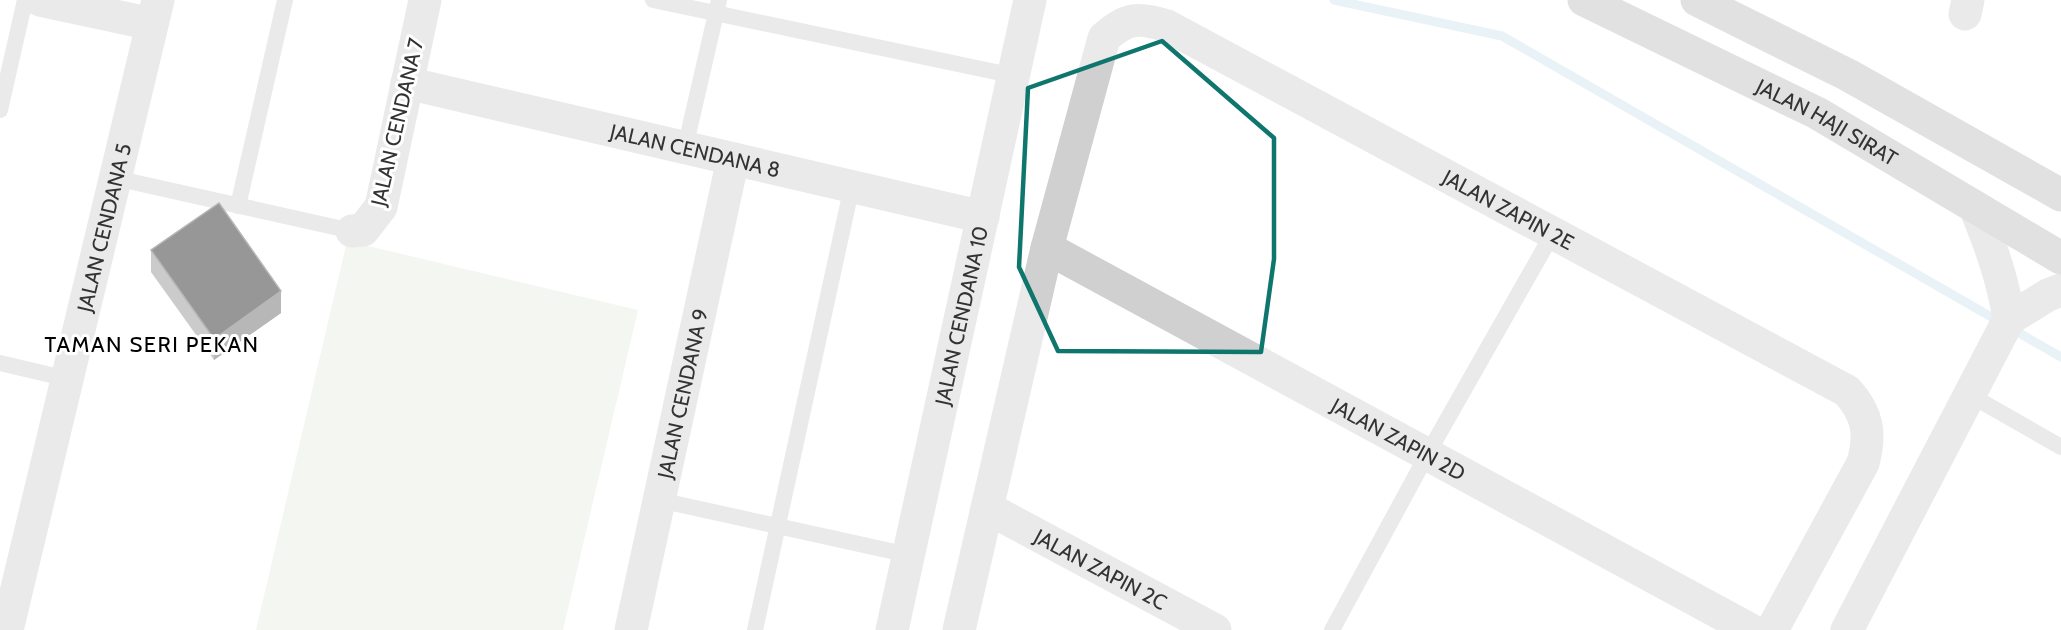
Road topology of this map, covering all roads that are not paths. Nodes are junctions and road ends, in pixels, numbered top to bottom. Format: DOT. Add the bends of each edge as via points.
graph roads {
  1 [pos="25,0"];
  2 [pos="40,0"];
  3 [pos="285,0"];
  4 [pos="425,0"];
  5 [pos="654,0"];
  6 [pos="1030,0"];
  7 [pos="1584,0"];
  8 [pos="1697,0"];
  9 [pos="718,7"];
  10 [pos="155,12"];
  11 [pos="1015,76"];
  12 [pos="407,83"];
  13 [pos="0,110"];
  14 [pos="685,148"];
  15 [pos="733,159"];
  16 [pos="116,178"];
  17 [pos="852,186"];
  18 [pos="2061,195"];
  19 [pos="238,206"];
  20 [pos="1975,207"];
  21 [pos="983,217"];
  22 [pos="352,231"];
  23 [pos="1553,232"];
  24 [pos="1047,248"];
  25 [pos="2061,258"];
  26 [pos="2061,290"];
  27 [pos="2009,319"];
  28 [pos="0,363"];
  29 [pos="68,379"];
  30 [pos="1970,395"];
  31 [pos="2061,447"];
  32 [pos="1427,455"];
  33 [pos="659,500"];
  34 [pos="987,508"];
  35 [pos="778,526"];
  36 [pos="909,555"];
  37 [pos="7,630"];
  38 [pos="631,630"];
  39 [pos="755,630"];
  40 [pos="892,630"];
  41 [pos="958,630"];
  42 [pos="1215,630"];
  43 [pos="1332,630"];
  44 [pos="1751,630"];
  45 [pos="1772,630"];
  46 [pos="1847,630"];
  1 -- 13 [label="lane"];
  2 -- 10 [label="street"];
  3 -- 19 [label="lane"];
  4 -- 12 [label="street, JALAN CENDANA 7"];
  5 -- 9 [label="lane"];
  6 -- 11 [label="street, JALAN CENDANA 10"];
  7 -- 20 [label="main road, JALAN HAJI SIRAT" via="1817,113"];
  8 -- 18 [label="main road" via="1848,75"];
  9 -- 11 [label="lane"];
  9 -- 14 [label="lane"];
  10 -- 16 [label="street, JALAN CENDANA 5"];
  11 -- 21 [label="street, JALAN CENDANA 10"];
  12 -- 14 [label="street, JALAN CENDANA 8"];
  12 -- 22 [label="street, JALAN CENDANA 7" via="381,207 363,230"];
  14 -- 15 [label="street, JALAN CENDANA 8"];
  15 -- 17 [label="street, JALAN CENDANA 8"];
  15 -- 33 [label="street, JALAN CENDANA 9"];
  16 -- 19 [label="lane"];
  16 -- 29 [label="street, JALAN CENDANA 5"];
  17 -- 21 [label="street, JALAN CENDANA 8"];
  17 -- 35 [label="lane"];
  19 -- 22 [label="lane"];
  20 -- 25 [label="main road, JALAN HAJI SIRAT"];
  20 -- 27 [label="street" via="1997,263"];
  21 -- 36 [label="street, JALAN CENDANA 10"];
  23 -- 24 [label="street, JALAN ZAPIN 2E" via="1167,26 1134,19 1117,26 1104,38"];
  23 -- 32 [label="lane"];
  23 -- 45 [label="street, JALAN ZAPIN 2E" via="1847,392 1859,404 1867,422 1869,442 1863,463"];
  24 -- 32 [label="street, JALAN ZAPIN 2D"];
  24 -- 34 [label="street"];
  26 -- 27 [label="street"];
  27 -- 30 [label="street"];
  28 -- 29 [label="lane"];
  29 -- 37 [label="street, JALAN CENDANA 5"];
  30 -- 31 [label="lane"];
  30 -- 46 [label="street"];
  32 -- 43 [label="lane"];
  32 -- 44 [label="street, JALAN ZAPIN 2D"];
  33 -- 35 [label="lane"];
  33 -- 38 [label="street, JALAN CENDANA 9"];
  34 -- 41 [label="street"];
  34 -- 42 [label="street, JALAN ZAPIN 2C"];
  35 -- 36 [label="lane"];
  35 -- 39 [label="lane"];
  36 -- 40 [label="street, JALAN CENDANA 10"];
}
